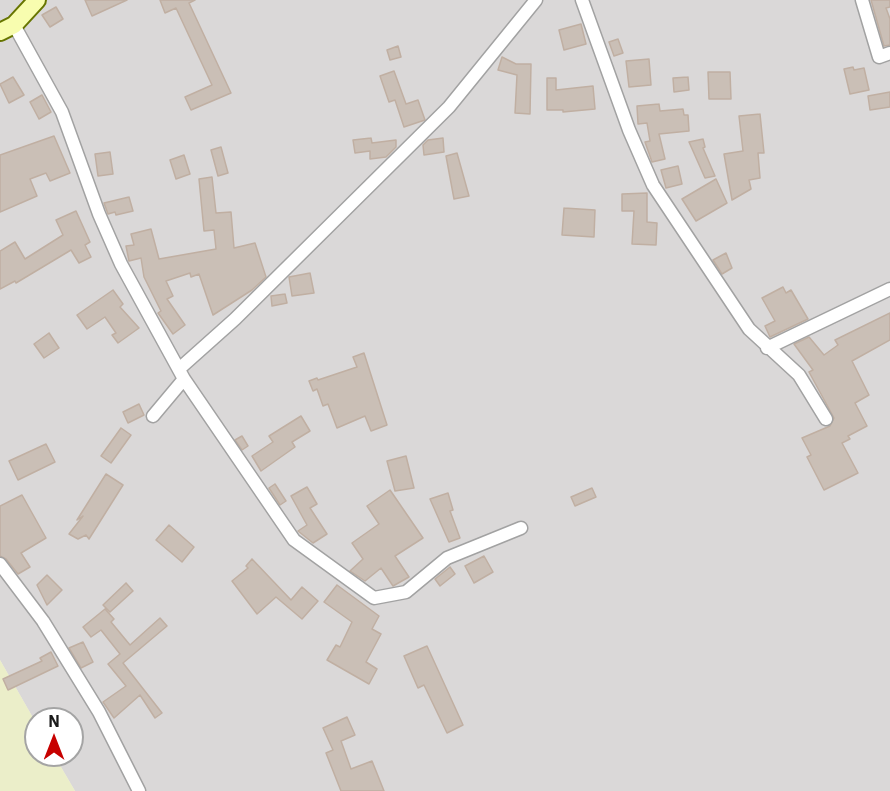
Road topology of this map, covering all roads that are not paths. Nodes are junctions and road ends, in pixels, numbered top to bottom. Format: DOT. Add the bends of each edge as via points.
graph roads {
  1 [pos="37,0"];
  2 [pos="536,0"];
  3 [pos="582,0"];
  4 [pos="862,0"];
  5 [pos="7,28"];
  6 [pos="890,53"];
  7 [pos="890,290"];
  8 [pos="767,348"];
  9 [pos="182,374"];
  10 [pos="153,416"];
  11 [pos="826,419"];
  12 [pos="521,528"];
  13 [pos="0,564"];
  14 [pos="139,791"];
  1 -- 5 [label="street"];
  2 -- 9 [label="street" via="449,107"];
  3 -- 8 [label="street" via="653,185 749,329"];
  4 -- 6 [label="street" via="879,57"];
  5 -- 9 [label="street" via="62,112 121,264"];
  7 -- 8 [label="street"];
  8 -- 11 [label="street" via="799,375"];
  9 -- 10 [label="street"];
  9 -- 12 [label="street" via="294,540 374,598 405,592 447,558"];
  13 -- 14 [label="street" via="43,621 99,712"];
}
